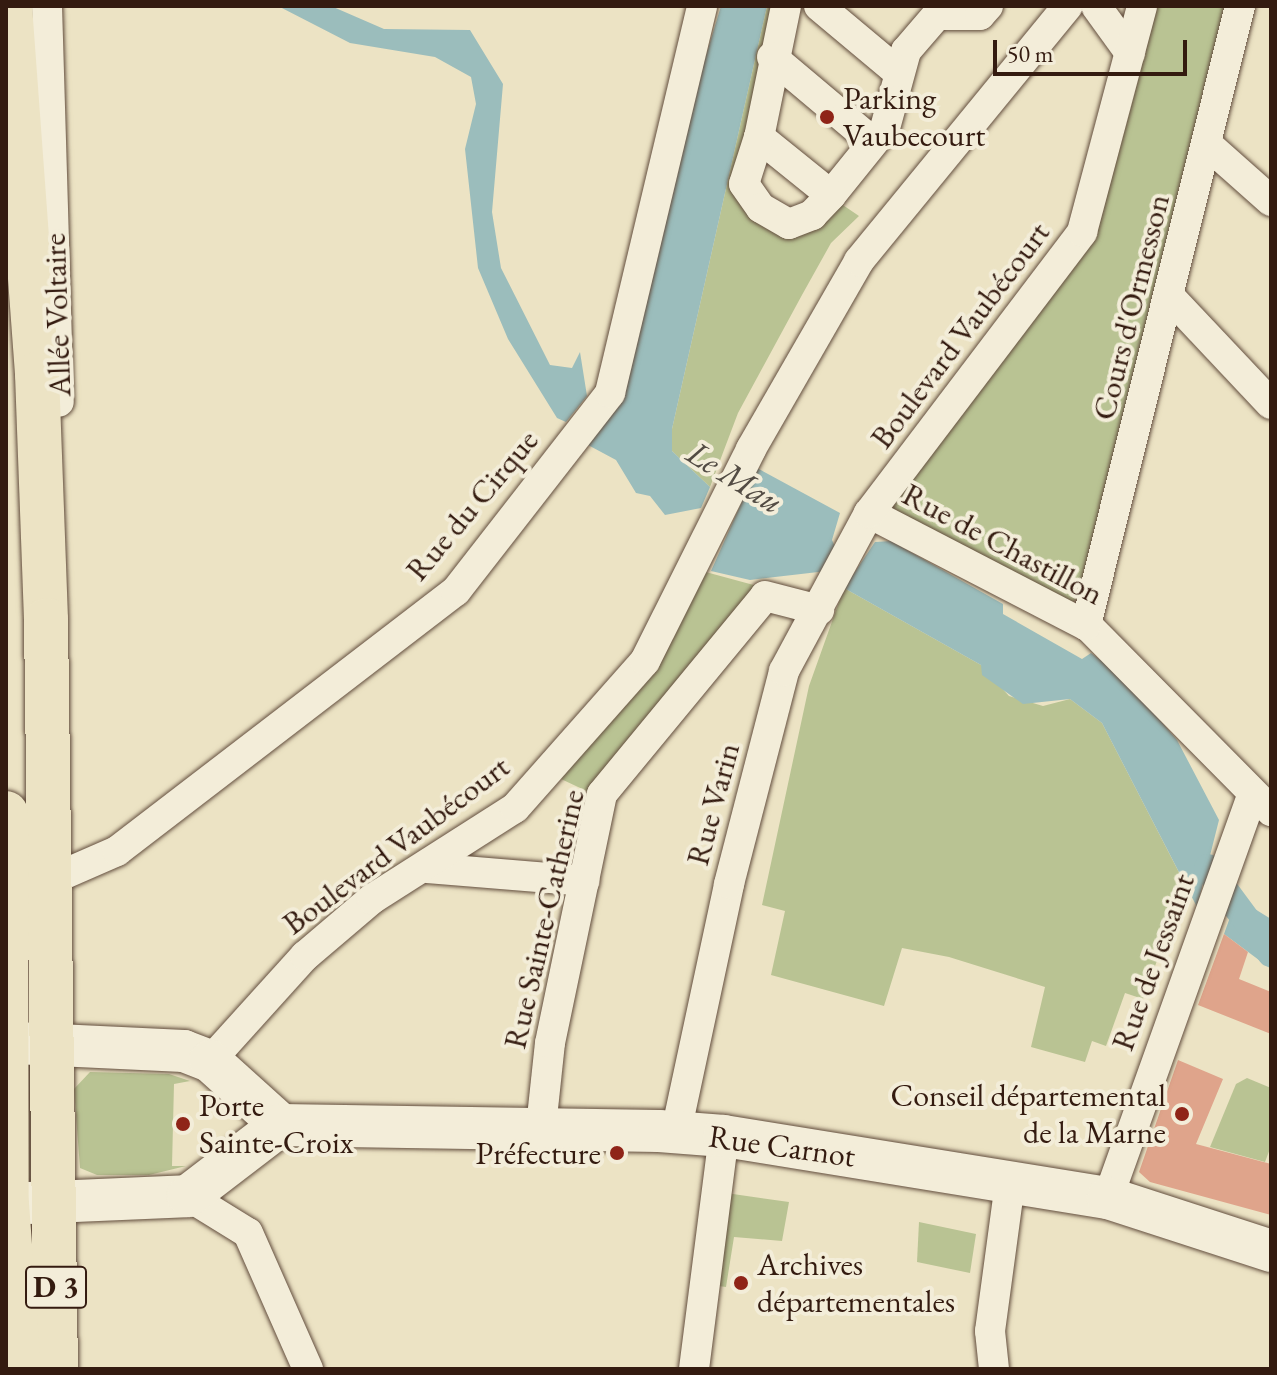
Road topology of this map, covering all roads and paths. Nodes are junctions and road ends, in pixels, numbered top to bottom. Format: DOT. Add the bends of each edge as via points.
graph roads {
  1 [pos="10,6"];
  2 [pos="47,6"];
  3 [pos="702,6"];
  4 [pos="786,6"];
  5 [pos="819,6"];
  6 [pos="988,6"];
  7 [pos="1068,6"];
  8 [pos="1096,6"];
  9 [pos="1110,6"];
  10 [pos="1240,6"];
  11 [pos="1141,10"];
  12 [pos="935,11"];
  13 [pos="1130,53"];
  14 [pos="772,57"];
  15 [pos="899,73"];
  16 [pos="12,87"];
  17 [pos="759,137"];
  18 [pos="873,142"];
  19 [pos="1209,146"];
  20 [pos="6,167"];
  21 [pos="831,195"];
  22 [pos="1271,201"];
  23 [pos="1170,297"];
  24 [pos="1271,404"];
  25 [pos="869,513"];
  26 [pos="819,610"];
  27 [pos="46,620"];
  28 [pos="1086,625"];
  29 [pos="1262,803"];
  30 [pos="6,813"];
  31 [pos="427,868"];
  32 [pos="53,879"];
  33 [pos="584,881"];
  34 [pos="55,1042"];
  35 [pos="6,1043"];
  36 [pos="217,1068"];
  37 [pos="281,1125"];
  38 [pos="541,1127"];
  39 [pos="676,1132"];
  40 [pos="724,1136"];
  41 [pos="1010,1183"];
  42 [pos="200,1188"];
  43 [pos="1108,1198"];
  44 [pos="6,1204"];
  45 [pos="55,1205"];
  46 [pos="1271,1251"];
  47 [pos="19,1369"];
  48 [pos="56,1369"];
  49 [pos="308,1369"];
  50 [pos="694,1369"];
  51 [pos="994,1369"];
  1 -- 16 [label="main road, D 3"];
  2 -- 27 [label="street, Allée Voltaire" via="64,546 61,591"];
  3 -- 32 [label="street, Rue du Cirque" via="610,393 456,591 117,851"];
  4 -- 14 [label="street"];
  5 -- 15 [label="street"];
  6 -- 12 [label="street" via="980,15"];
  7 -- 31 [label="street, Boulevard Vaubécourt" via="859,261 738,474 645,661 515,808"];
  8 -- 13 [label="street"];
  9 -- 11 [label="street"];
  10 -- 19 [label="street, Cours d'Ormesson"];
  11 -- 13 [label="street, Boulevard Vaubécourt"];
  12 -- 15 [label="street" via="906,51"];
  13 -- 25 [label="street, Boulevard Vaubécourt" via="1082,232"];
  14 -- 17 [label="street"];
  14 -- 18 [label="street"];
  15 -- 18 [label="street" via="885,128"];
  16 -- 20 [label="main road, D 3"];
  16 -- 27 [label="main road, Allée Voltaire / D 3" via="37,374"];
  17 -- 21 [label="street"];
  17 -- 21 [label="street" via="744,184 761,208 789,224 812,215"];
  18 -- 21 [label="street"];
  19 -- 22 [label="street"];
  19 -- 23 [label="street, Cours d'Ormesson"];
  23 -- 24 [label="street"];
  23 -- 28 [label="street, Cours d'Ormesson"];
  25 -- 26 [label="street, Rue Varin"];
  25 -- 28 [label="street, Rue de Chastillon"];
  26 -- 33 [label="street, Rue Sainte-Catherine" via="765,596 602,794"];
  26 -- 39 [label="street, Rue Varin" via="784,671 729,884"];
  27 -- 32 [label="main road, Allée Voltaire / D 3"];
  28 -- 29 [label="street, Rue de Chastillon"];
  29 -- 43 [label="street, Rue de Jessaint" via="1224,873"];
  30 -- 35 [label="main road, D 3"];
  31 -- 33 [label="street"];
  31 -- 36 [label="street, Boulevard Vaubécourt" via="372,899 305,956"];
  32 -- 34 [label="main road, Allée Voltaire / D 3"];
  33 -- 38 [label="street, Rue Sainte-Catherine" via="550,1043"];
  34 -- 35 [label="main road"];
  34 -- 36 [label="main road" via="156,1047"];
  34 -- 45 [label="main road, D 3"];
  35 -- 44 [label="main road, D 3"];
  36 -- 37 [label="main road"];
  36 -- 42 [label="main road" via="234,1119"];
  37 -- 38 [label="main road, Rue Carnot"];
  37 -- 42 [label="main road" via="254,1140"];
  38 -- 39 [label="main road, Rue Carnot"];
  39 -- 40 [label="main road, Rue Carnot"];
  40 -- 41 [label="main road, Rue Carnot"];
  40 -- 50 [label="street"];
  41 -- 43 [label="main road, Rue Carnot"];
  41 -- 51 [label="street" via="990,1331"];
  42 -- 45 [label="main road"];
  42 -- 49 [label="street" via="248,1233"];
  43 -- 46 [label="main road, Rue Carnot"];
  44 -- 45 [label="main road"];
  44 -- 47 [label="main road, D 3"];
  45 -- 48 [label="main road, D 3"];
}
